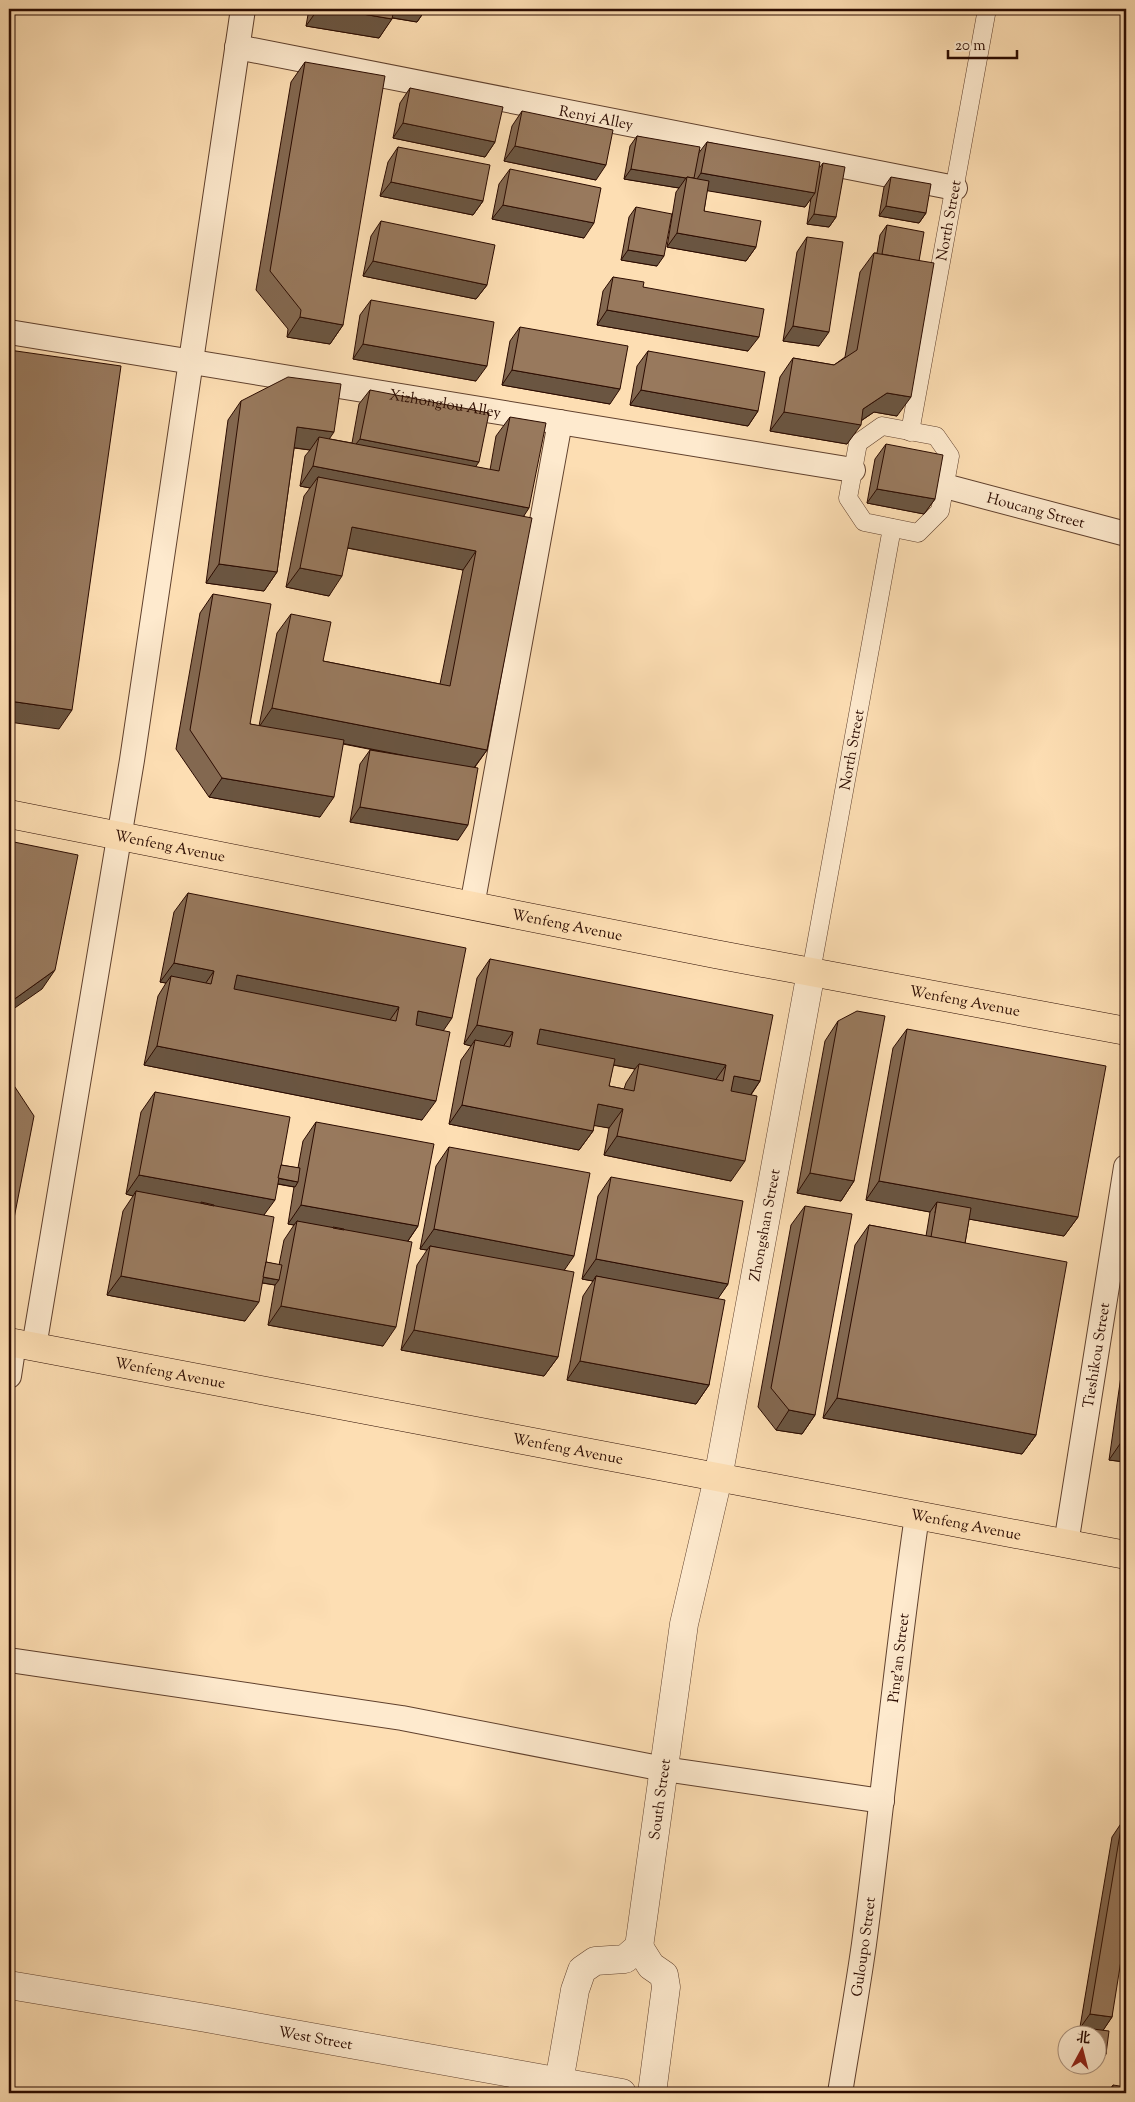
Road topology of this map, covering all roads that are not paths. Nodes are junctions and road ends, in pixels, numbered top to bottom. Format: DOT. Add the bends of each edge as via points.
graph roads {
  1 [pos="243,9"];
  2 [pos="988,9"];
  3 [pos="237,47"];
  4 [pos="955,188"];
  5 [pos="9,332"];
  6 [pos="191,361"];
  7 [pos="560,422"];
  8 [pos="910,432"];
  9 [pos="853,470"];
  10 [pos="945,486"];
  11 [pos="892,528"];
  12 [pos="1126,534"];
  13 [pos="9,814"];
  14 [pos="119,836"];
  15 [pos="472,906"];
  16 [pos="811,972"];
  17 [pos="1126,1031"];
  18 [pos="1126,1167"];
  19 [pos="19,1344"];
  20 [pos="9,1376"];
  21 [pos="718,1478"];
  22 [pos="917,1516"];
  23 [pos="1066,1544"];
  24 [pos="1126,1555"];
  25 [pos="9,1660"];
  26 [pos="664,1769"];
  27 [pos="882,1801"];
  28 [pos="639,1946"];
  29 [pos="9,1985"];
  30 [pos="559,2082"];
  31 [pos="620,2093"];
  32 [pos="652,2093"];
  33 [pos="840,2093"];
  1 -- 3 [label="street"];
  2 -- 4 [label="street, North Street"];
  3 -- 4 [label="street, Renyi Alley"];
  3 -- 6 [label="street"];
  4 -- 8 [label="street, North Street"];
  5 -- 6 [label="street, Xizhonglou Alley"];
  6 -- 7 [label="street, Xizhonglou Alley"];
  6 -- 14 [label="street"];
  7 -- 9 [label="street, Xizhonglou Alley"];
  7 -- 15 [label="street"];
  8 -- 9 [label="street" via="882,426 858,443"];
  8 -- 10 [label="street" via="936,436 950,456"];
  9 -- 11 [label="street" via="848,498 864,522"];
  10 -- 11 [label="street" via="940,511 918,533"];
  10 -- 12 [label="street, Houcang Street"];
  11 -- 16 [label="street, North Street"];
  13 -- 14 [label="main road, Wenfeng Avenue"];
  14 -- 15 [label="main road, Wenfeng Avenue"];
  14 -- 19 [label="street"];
  15 -- 16 [label="main road, Wenfeng Avenue"];
  16 -- 17 [label="main road, Wenfeng Avenue"];
  16 -- 21 [label="street, Zhongshan Street"];
  18 -- 23 [label="street, Tieshikou Street"];
  19 -- 20 [label="street"];
  19 -- 21 [label="main road, Wenfeng Avenue"];
  21 -- 22 [label="main road, Wenfeng Avenue"];
  21 -- 26 [label="street, South Street" via="684,1624"];
  22 -- 23 [label="main road, Wenfeng Avenue"];
  22 -- 27 [label="street, Ping'an Street" via="900,1632"];
  23 -- 24 [label="main road, Wenfeng Avenue"];
  25 -- 26 [label="street" via="402,1718"];
  26 -- 27 [label="street"];
  26 -- 28 [label="street, South Street"];
  27 -- 33 [label="street, Guloupo Street" via="864,1946"];
  28 -- 30 [label="street" via="625,1959 594,1961 582,1970 575,1990"];
  28 -- 32 [label="street" via="651,1966 664,1975 666,1987"];
  29 -- 30 [label="street, West Street"];
  30 -- 31 [label="street, West Street"];
}
